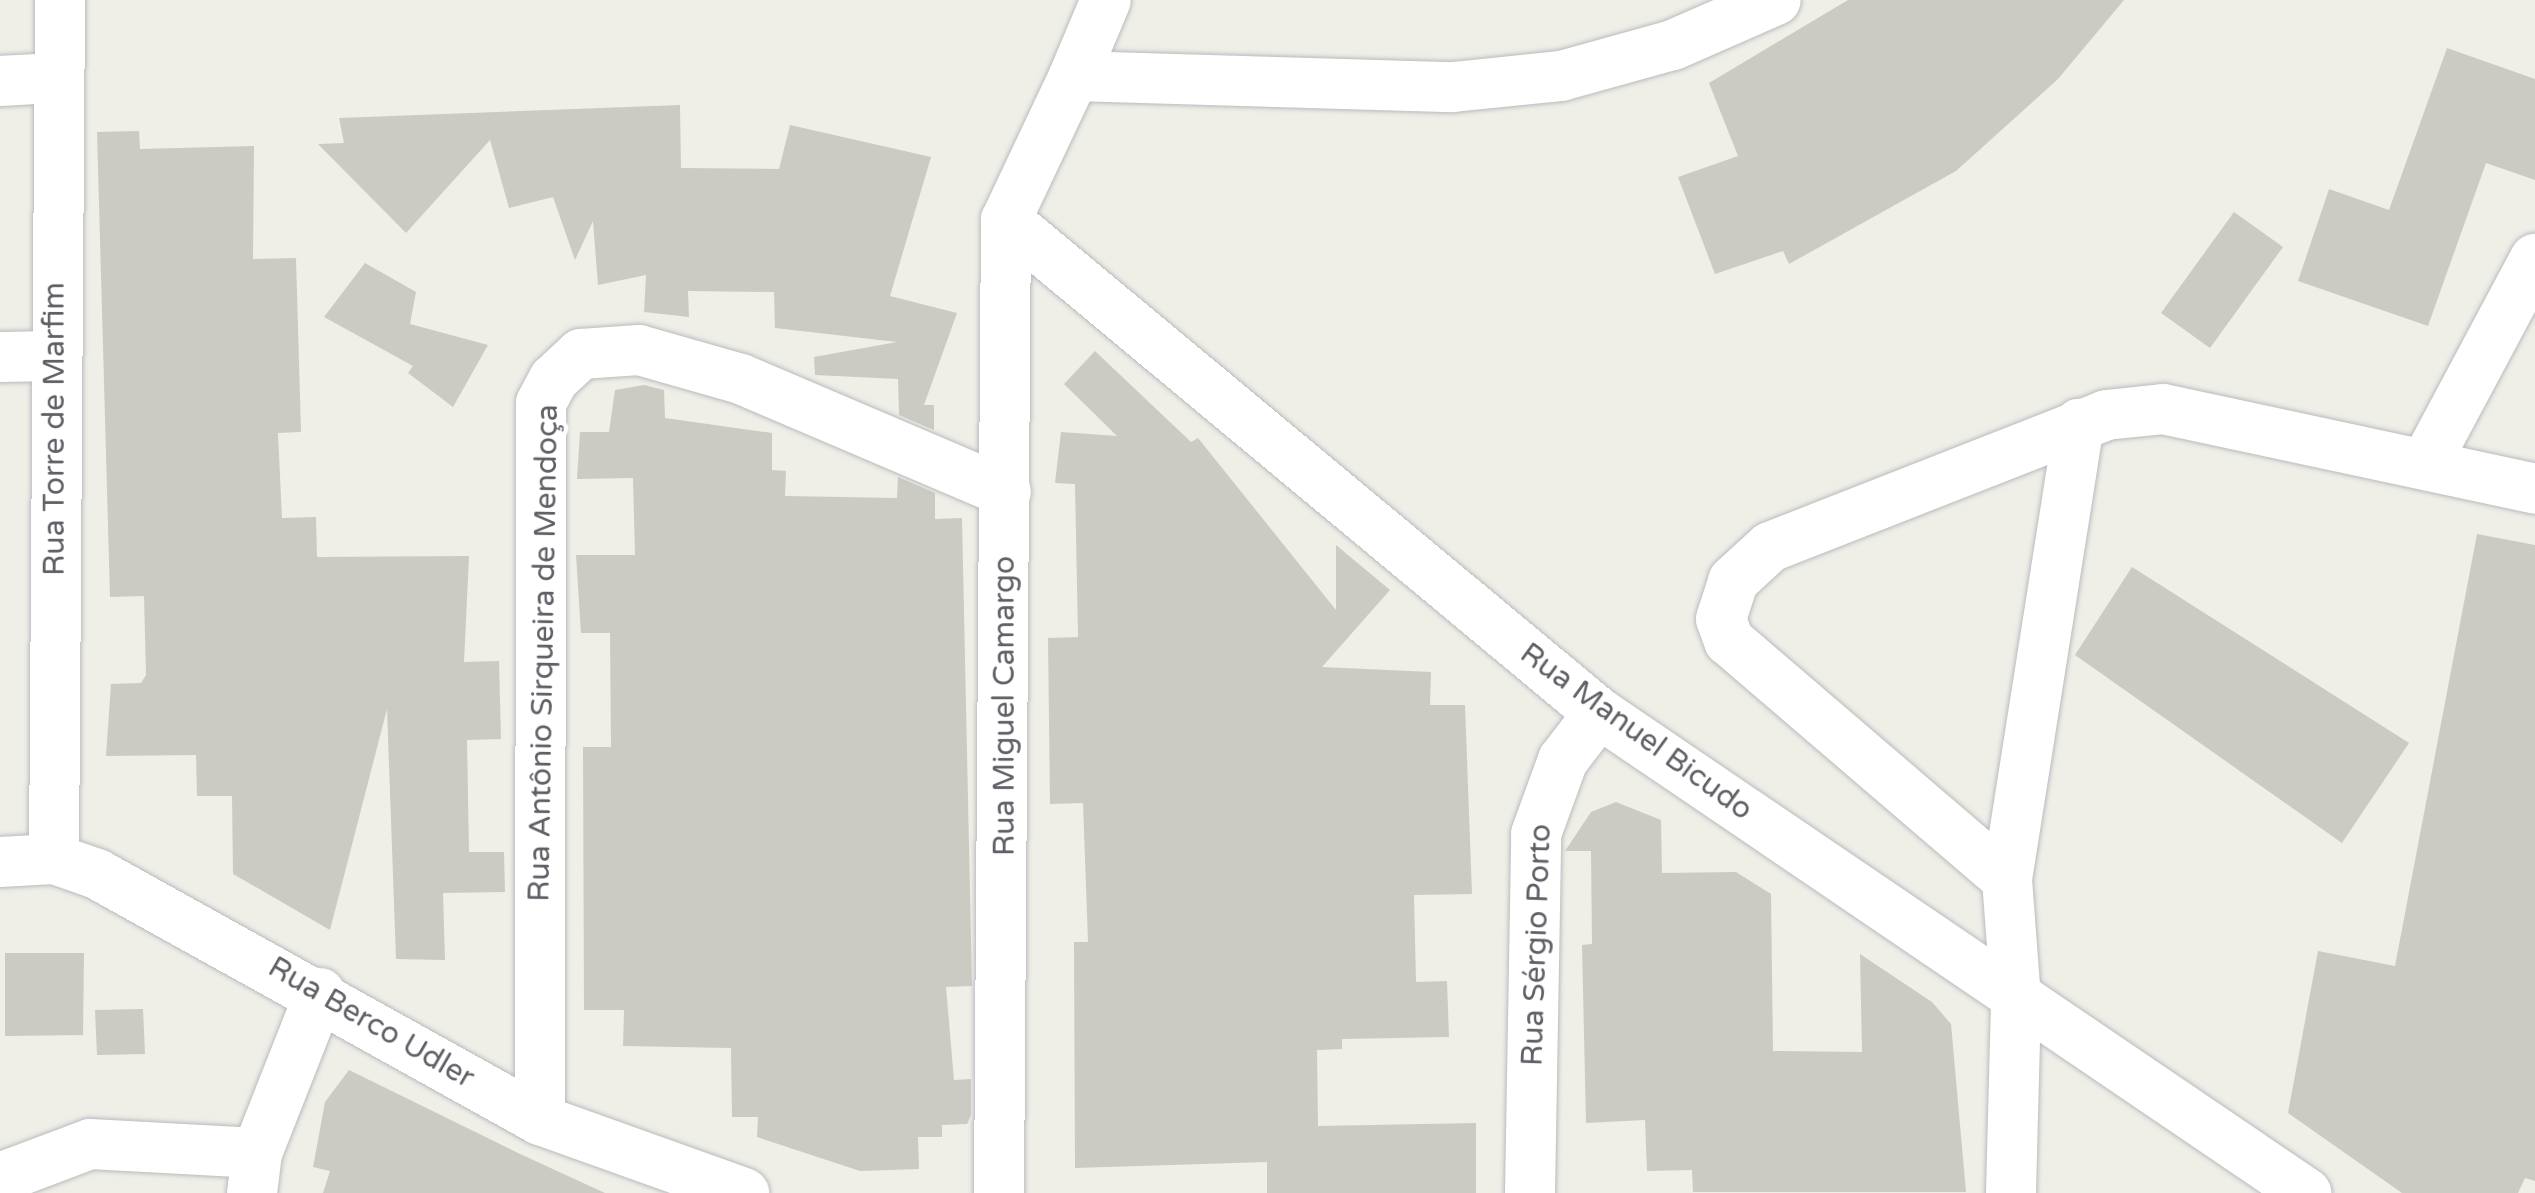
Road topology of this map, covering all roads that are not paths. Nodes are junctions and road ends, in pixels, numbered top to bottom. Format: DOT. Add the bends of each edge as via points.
graph roads {
  1 [pos="60,0"];
  2 [pos="1106,0"];
  3 [pos="1776,0"];
  4 [pos="1074,76"];
  5 [pos="56,78"];
  6 [pos="0,81"];
  7 [pos="1006,220"];
  8 [pos="2535,259"];
  9 [pos="55,356"];
  10 [pos="0,358"];
  11 [pos="2079,424"];
  12 [pos="2428,459"];
  13 [pos="2535,489"];
  14 [pos="1006,492"];
  15 [pos="1600,713"];
  16 [pos="54,858"];
  17 [pos="0,862"];
  18 [pos="2007,879"];
  19 [pos="320,993"];
  20 [pos="2016,999"];
  21 [pos="540,1120"];
  22 [pos="255,1173"];
  23 [pos="0,1178"];
  24 [pos="744,1193"];
  25 [pos="999,1193"];
  26 [pos="1530,1193"];
  27 [pos="2011,1193"];
  28 [pos="2306,1193"];
  1 -- 5 [label="street, Rua Torre de Marfim"];
  2 -- 4 [label="street"];
  3 -- 4 [label="street" via="1673,45 1543,78 1452,87"];
  4 -- 7 [label="street"];
  5 -- 6 [label="street"];
  5 -- 9 [label="street, Rua Torre de Marfim"];
  7 -- 14 [label="street, Rua Miguel Camargo"];
  7 -- 15 [label="street, Rua Manuel Bicudo"];
  8 -- 12 [label="street"];
  9 -- 10 [label="street"];
  9 -- 16 [label="street, Rua Torre de Marfim"];
  11 -- 12 [label="street" via="2163,410"];
  11 -- 18 [label="street"];
  11 -- 18 [label="street" via="1770,547 1724,599 1730,641"];
  12 -- 13 [label="street"];
  14 -- 21 [label="street, Rua Antônio Sirqueira de Mendoça" via="741,379 639,350 581,354 554,379 541,404"];
  14 -- 25 [label="street, Rua Miguel Camargo"];
  15 -- 20 [label="street, Rua Manuel Bicudo"];
  15 -- 26 [label="street, Rua Sérgio Porto" via="1554,776 1536,834"];
  16 -- 17 [label="street"];
  16 -- 19 [label="street, Rua Berco Udler"];
  18 -- 20 [label="street"];
  19 -- 21 [label="street, Rua Berco Udler"];
  19 -- 22 [label="street"];
  20 -- 27 [label="street"];
  20 -- 28 [label="street, Rua Manuel Bicudo"];
  21 -- 24 [label="street, Rua Berco Udler"];
  22 -- 23 [label="street" via="90,1144"];
}
